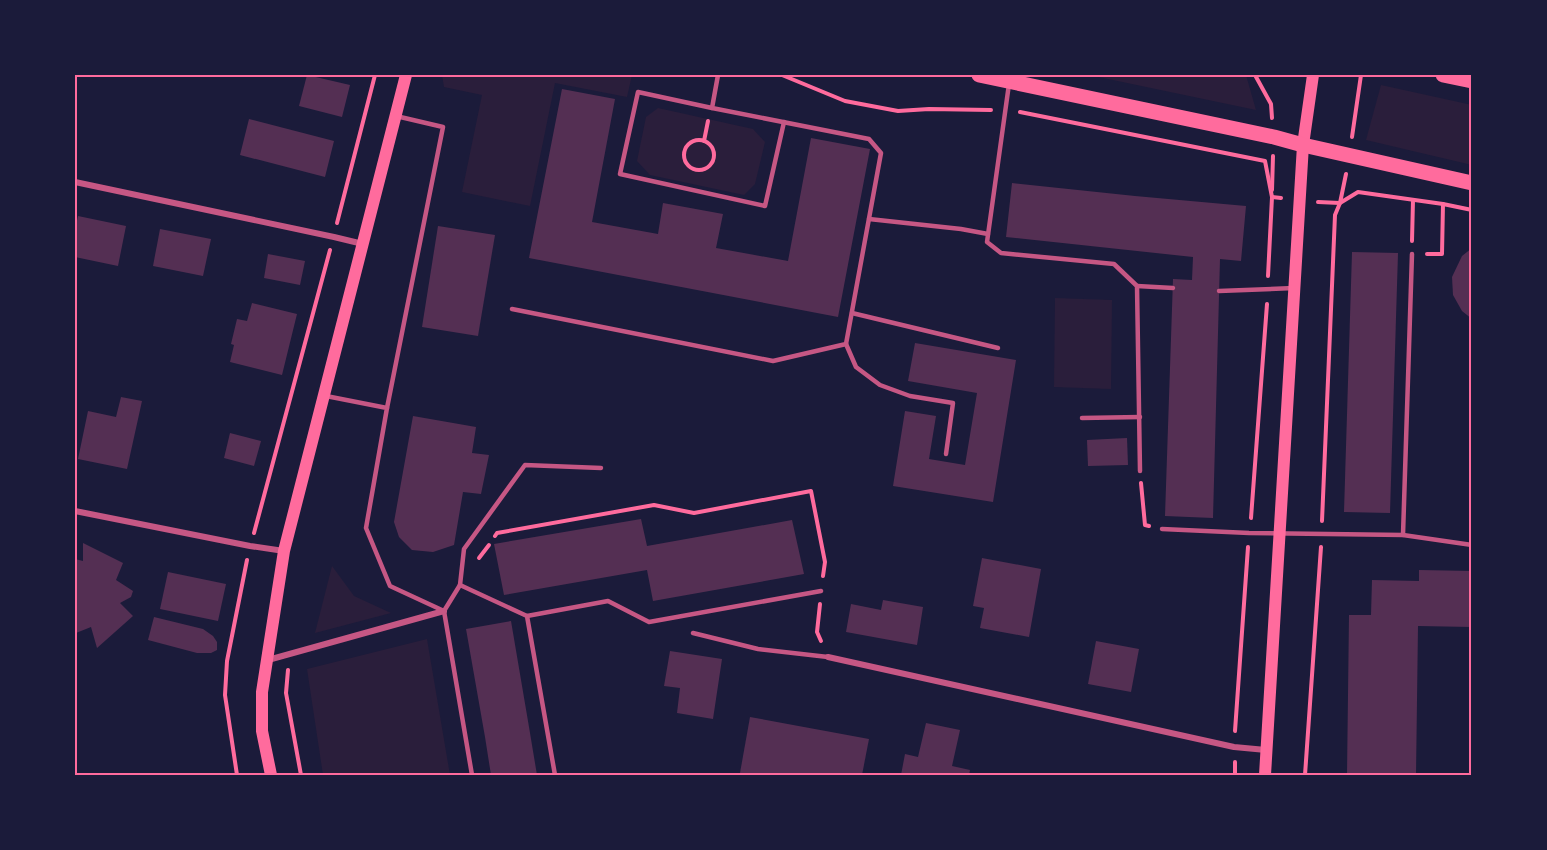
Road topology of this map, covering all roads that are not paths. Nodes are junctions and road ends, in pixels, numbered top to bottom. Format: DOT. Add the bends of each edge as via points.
graph roads {
  1 [pos="406,75"];
  2 [pos="718,75"];
  3 [pos="979,75"];
  4 [pos="1313,75"];
  5 [pos="1443,75"];
  6 [pos="1009,81"];
  7 [pos="1472,81"];
  8 [pos="712,108"];
  9 [pos="396,116"];
  10 [pos="784,122"];
  11 [pos="1303,145"];
  12 [pos="75,182"];
  13 [pos="1472,183"];
  14 [pos="869,219"];
  15 [pos="988,234"];
  16 [pos="363,244"];
  17 [pos="1412,254"];
  18 [pos="1137,286"];
  19 [pos="1173,288"];
  20 [pos="1295,288"];
  21 [pos="1219,291"];
  22 [pos="512,309"];
  23 [pos="852,313"];
  24 [pos="846,344"];
  25 [pos="998,348"];
  26 [pos="324,396"];
  27 [pos="387,408"];
  28 [pos="1140,417"];
  29 [pos="1082,418"];
  30 [pos="946,454"];
  31 [pos="601,468"];
  32 [pos="1140,471"];
  33 [pos="75,512"];
  34 [pos="1162,529"];
  35 [pos="1280,534"];
  36 [pos="1403,535"];
  37 [pos="1472,544"];
  38 [pos="284,551"];
  39 [pos="460,585"];
  40 [pos="821,591"];
  41 [pos="444,611"];
  42 [pos="527,616"];
  43 [pos="693,633"];
  44 [pos="828,657"];
  45 [pos="267,660"];
  46 [pos="1267,750"];
  47 [pos="271,775"];
  48 [pos="472,775"];
  49 [pos="555,775"];
  50 [pos="1265,775"];
  1 -- 9 [label="main road"];
  2 -- 8 [label="lane"];
  3 -- 6 [label="main road"];
  4 -- 11 [label="main road"];
  5 -- 7 [label="main road"];
  6 -- 11 [label="main road"];
  6 -- 15 [label="lane"];
  8 -- 10 [label="lane"];
  8 -- 10 [label="lane" via="638,92 620,174 765,206"];
  9 -- 16 [label="main road"];
  9 -- 27 [label="lane" via="443,127"];
  10 -- 14 [label="lane" via="869,139 881,153"];
  11 -- 13 [label="main road"];
  11 -- 20 [label="main road"];
  12 -- 16 [label="street"];
  14 -- 15 [label="lane"];
  14 -- 23 [label="lane"];
  15 -- 18 [label="lane" via="987,242 1001,253 1114,264"];
  16 -- 26 [label="main road"];
  17 -- 36 [label="lane"];
  18 -- 19 [label="lane"];
  18 -- 28 [label="lane"];
  20 -- 21 [label="lane"];
  20 -- 35 [label="main road"];
  22 -- 24 [label="lane" via="773,361"];
  23 -- 24 [label="lane"];
  23 -- 25 [label="lane"];
  24 -- 30 [label="lane" via="856,367 880,385 910,396 953,403"];
  26 -- 27 [label="lane"];
  26 -- 38 [label="main road"];
  27 -- 41 [label="lane" via="366,528 390,586"];
  28 -- 29 [label="lane"];
  28 -- 32 [label="lane"];
  31 -- 39 [label="lane" via="525,465 464,549"];
  33 -- 38 [label="street"];
  34 -- 35 [label="lane"];
  35 -- 36 [label="lane"];
  35 -- 46 [label="main road"];
  36 -- 37 [label="lane"];
  38 -- 45 [label="main road"];
  39 -- 41 [label="lane"];
  39 -- 42 [label="lane"];
  40 -- 42 [label="lane" via="649,622 608,601"];
  41 -- 45 [label="street"];
  41 -- 48 [label="lane"];
  42 -- 49 [label="lane"];
  43 -- 44 [label="lane" via="758,649"];
  44 -- 46 [label="street" via="1234,747"];
  45 -- 47 [label="main road" via="262,731"];
  46 -- 50 [label="main road"];
}
